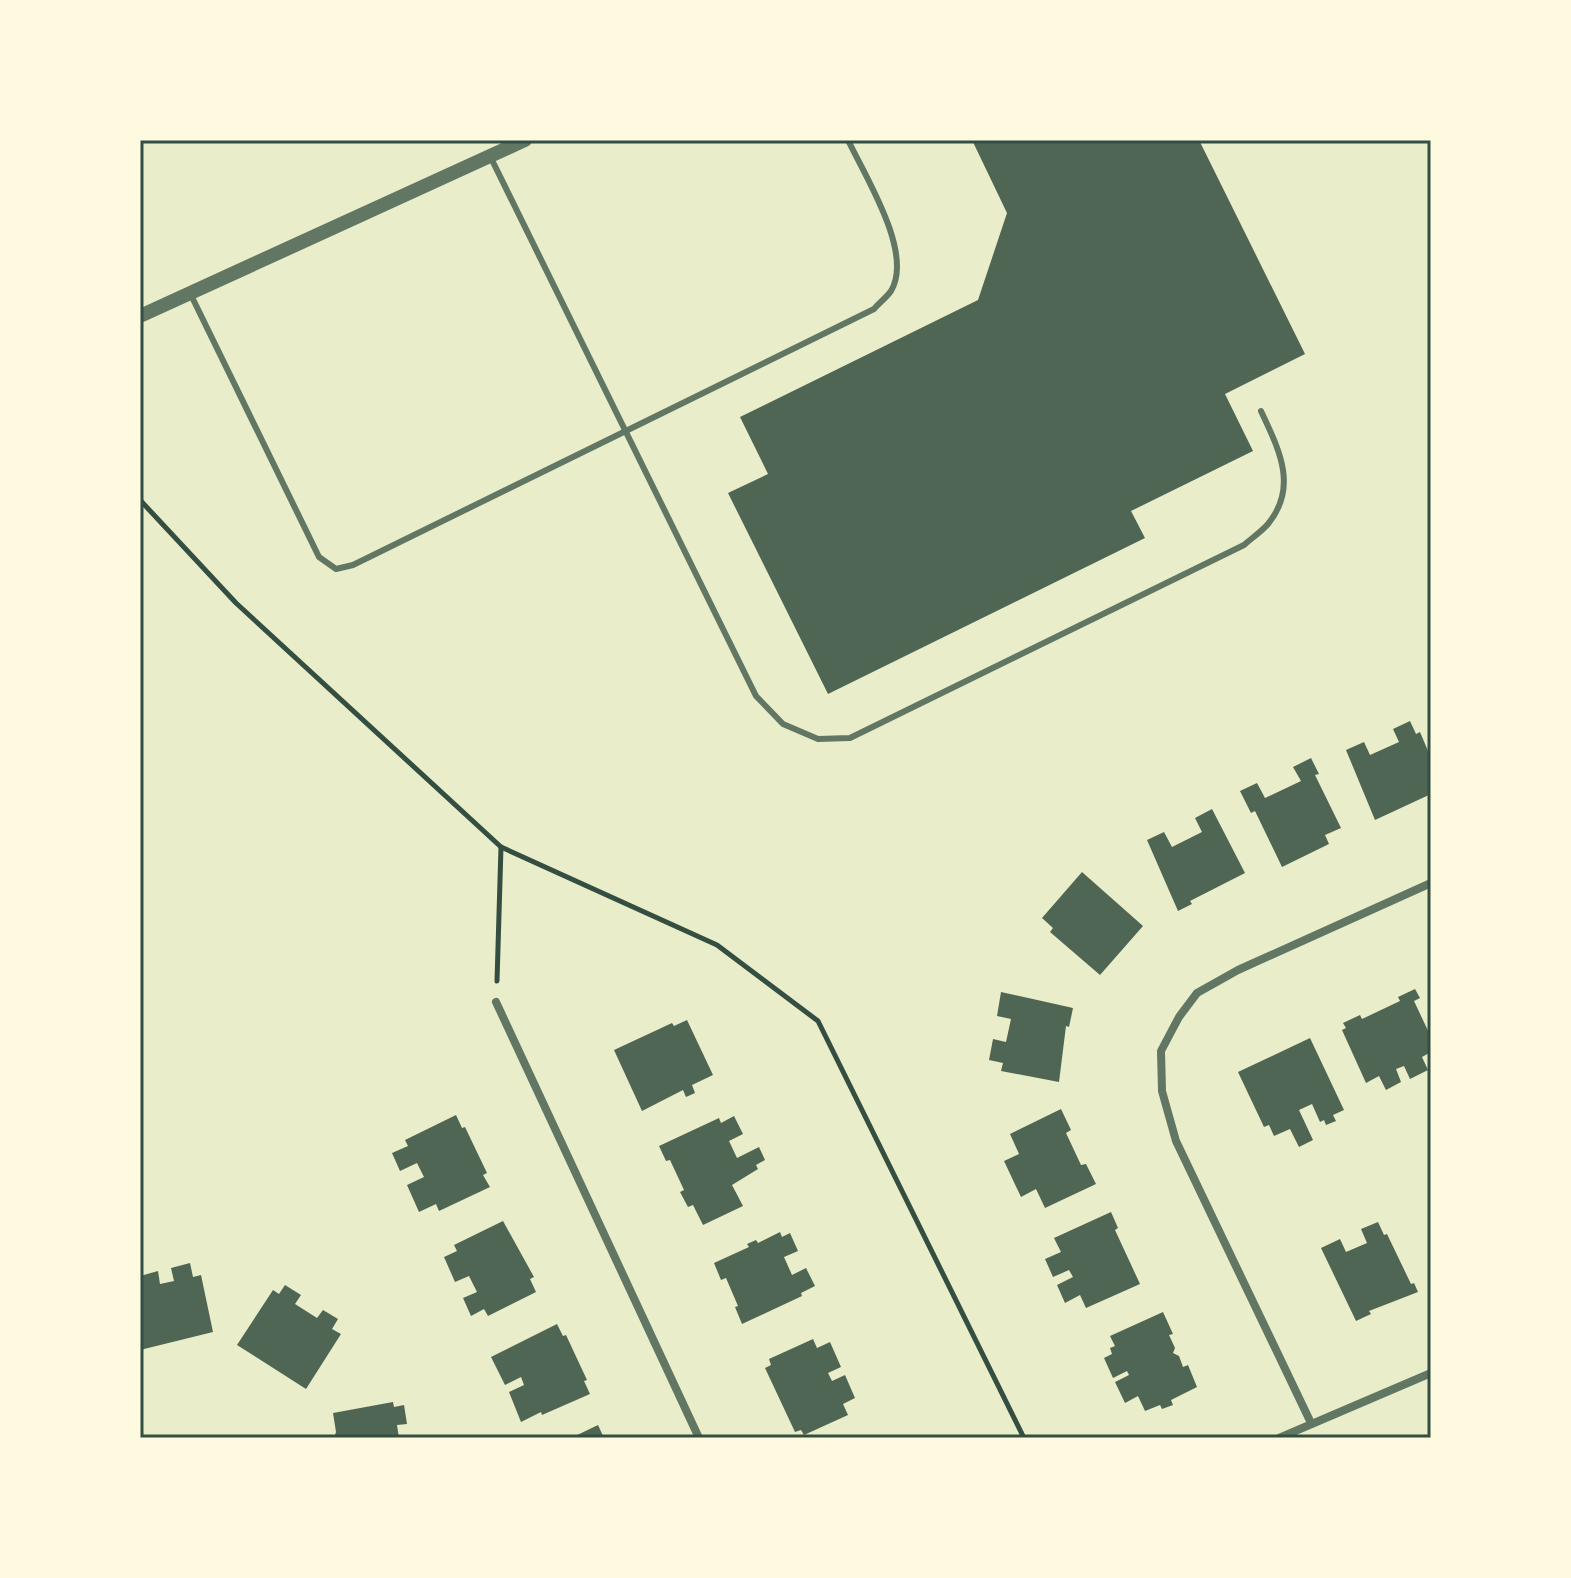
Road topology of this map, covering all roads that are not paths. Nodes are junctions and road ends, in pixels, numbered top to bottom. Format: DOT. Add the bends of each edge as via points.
graph roads {
  1 [pos="525,140"];
  2 [pos="848,140"];
  3 [pos="490,156"];
  4 [pos="190,293"];
  5 [pos="140,316"];
  6 [pos="1261,411"];
  7 [pos="625,431"];
  8 [pos="1431,883"];
  9 [pos="496,1002"];
  10 [pos="1431,1373"];
  11 [pos="1311,1423"];
  12 [pos="699,1438"];
  13 [pos="1279,1438"];
  1 -- 3 [label="street"];
  2 -- 7 [label="lane" via="891,231 898,260 892,289 874,309"];
  3 -- 4 [label="street"];
  3 -- 7 [label="lane"];
  4 -- 5 [label="street"];
  4 -- 7 [label="lane" via="319,557 336,569"];
  6 -- 7 [label="lane" via="1282,457 1285,490 1269,523 1244,545 850,738 818,739 783,724 756,696"];
  8 -- 11 [label="street" via="1197,993 1161,1051 1162,1091 1176,1141"];
  9 -- 12 [label="street"];
  10 -- 11 [label="street"];
  11 -- 13 [label="street"];
}
